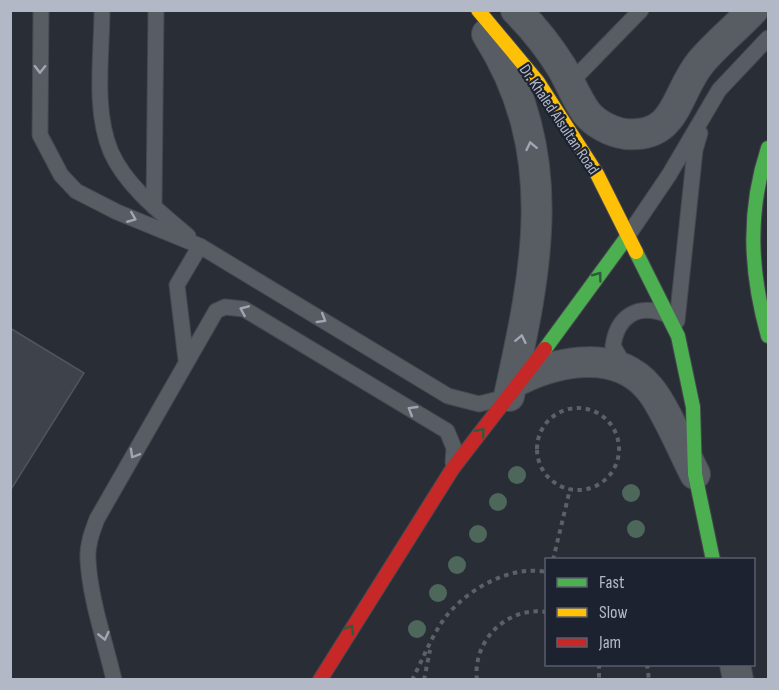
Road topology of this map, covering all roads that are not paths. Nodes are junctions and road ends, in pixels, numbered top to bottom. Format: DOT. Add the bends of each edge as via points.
graph roads {
  1 [pos="41,10"];
  2 [pos="102,10"];
  3 [pos="156,10"];
  4 [pos="472,10"];
  5 [pos="478,10"];
  6 [pos="516,10"];
  7 [pos="641,10"];
  8 [pos="753,10"];
  9 [pos="768,38"];
  10 [pos="570,83"];
  11 [pos="704,117"];
  12 [pos="767,162"];
  13 [pos="154,207"];
  14 [pos="627,237"];
  15 [pos="200,246"];
  16 [pos="668,315"];
  17 [pos="676,333"];
  18 [pos="768,336"];
  19 [pos="186,360"];
  20 [pos="637,376"];
  21 [pos="515,388"];
  22 [pos="453,468"];
  23 [pos="695,474"];
  24 [pos="713,558"];
  25 [pos="114,680"];
  26 [pos="320,680"];
  1 -- 15 [label="lane, one-way" via="40,135 61,175 76,191 117,212"];
  2 -- 13 [label="lane" via="101,113 105,135 121,168"];
  3 -- 13 [label="lane"];
  21 -- 4 [label="street, one-way" via="536,258 536,168 515,88"];
  5 -- 14 [label="street, Dr. Khaled Alsultan Road" via="538,82 597,174"];
  6 -- 10 [label="street, Dr. Khaled Alsultan Road" via="545,42"];
  7 -- 10 [label="lane"];
  8 -- 10 [label="street, Dr. Khaled Alsultan Road" via="696,69 670,118 658,129 637,135 601,126 586,113"];
  9 -- 11 [label="lane" via="733,73"];
  11 -- 14 [label="lane"];
  11 -- 17 [label="lane" via="695,150"];
  12 -- 18 [label="street" via="755,207 751,251 757,299"];
  13 -- 15 [label="lane"];
  14 -- 16 [label="street, Dr. Khaled Alsultan Road"];
  21 -- 14 [label="street, one-way"];
  15 -- 19 [label="lane" via="177,285"];
  15 -- 21 [label="lane, one-way" via="448,396 478,404"];
  16 -- 17 [label="street, Dr. Khaled Alsultan Road"];
  16 -- 20 [label="lane" via="640,309 619,323 613,346 618,358"];
  17 -- 23 [label="street, Dr. Khaled Alsultan Road" via="693,407"];
  22 -- 19 [label="lane, one-way" via="454,448 447,431 244,309 225,307 216,311"];
  19 -- 25 [label="lane, one-way" via="89,539 87,559"];
  20 -- 21 [label="street" via="594,362 571,362 545,367"];
  20 -- 23 [label="street" via="651,390"];
  22 -- 21 [label="street, one-way"];
  26 -- 22 [label="street, one-way"];
  23 -- 24 [label="street, Dr. Khaled Alsultan Road"];
}
